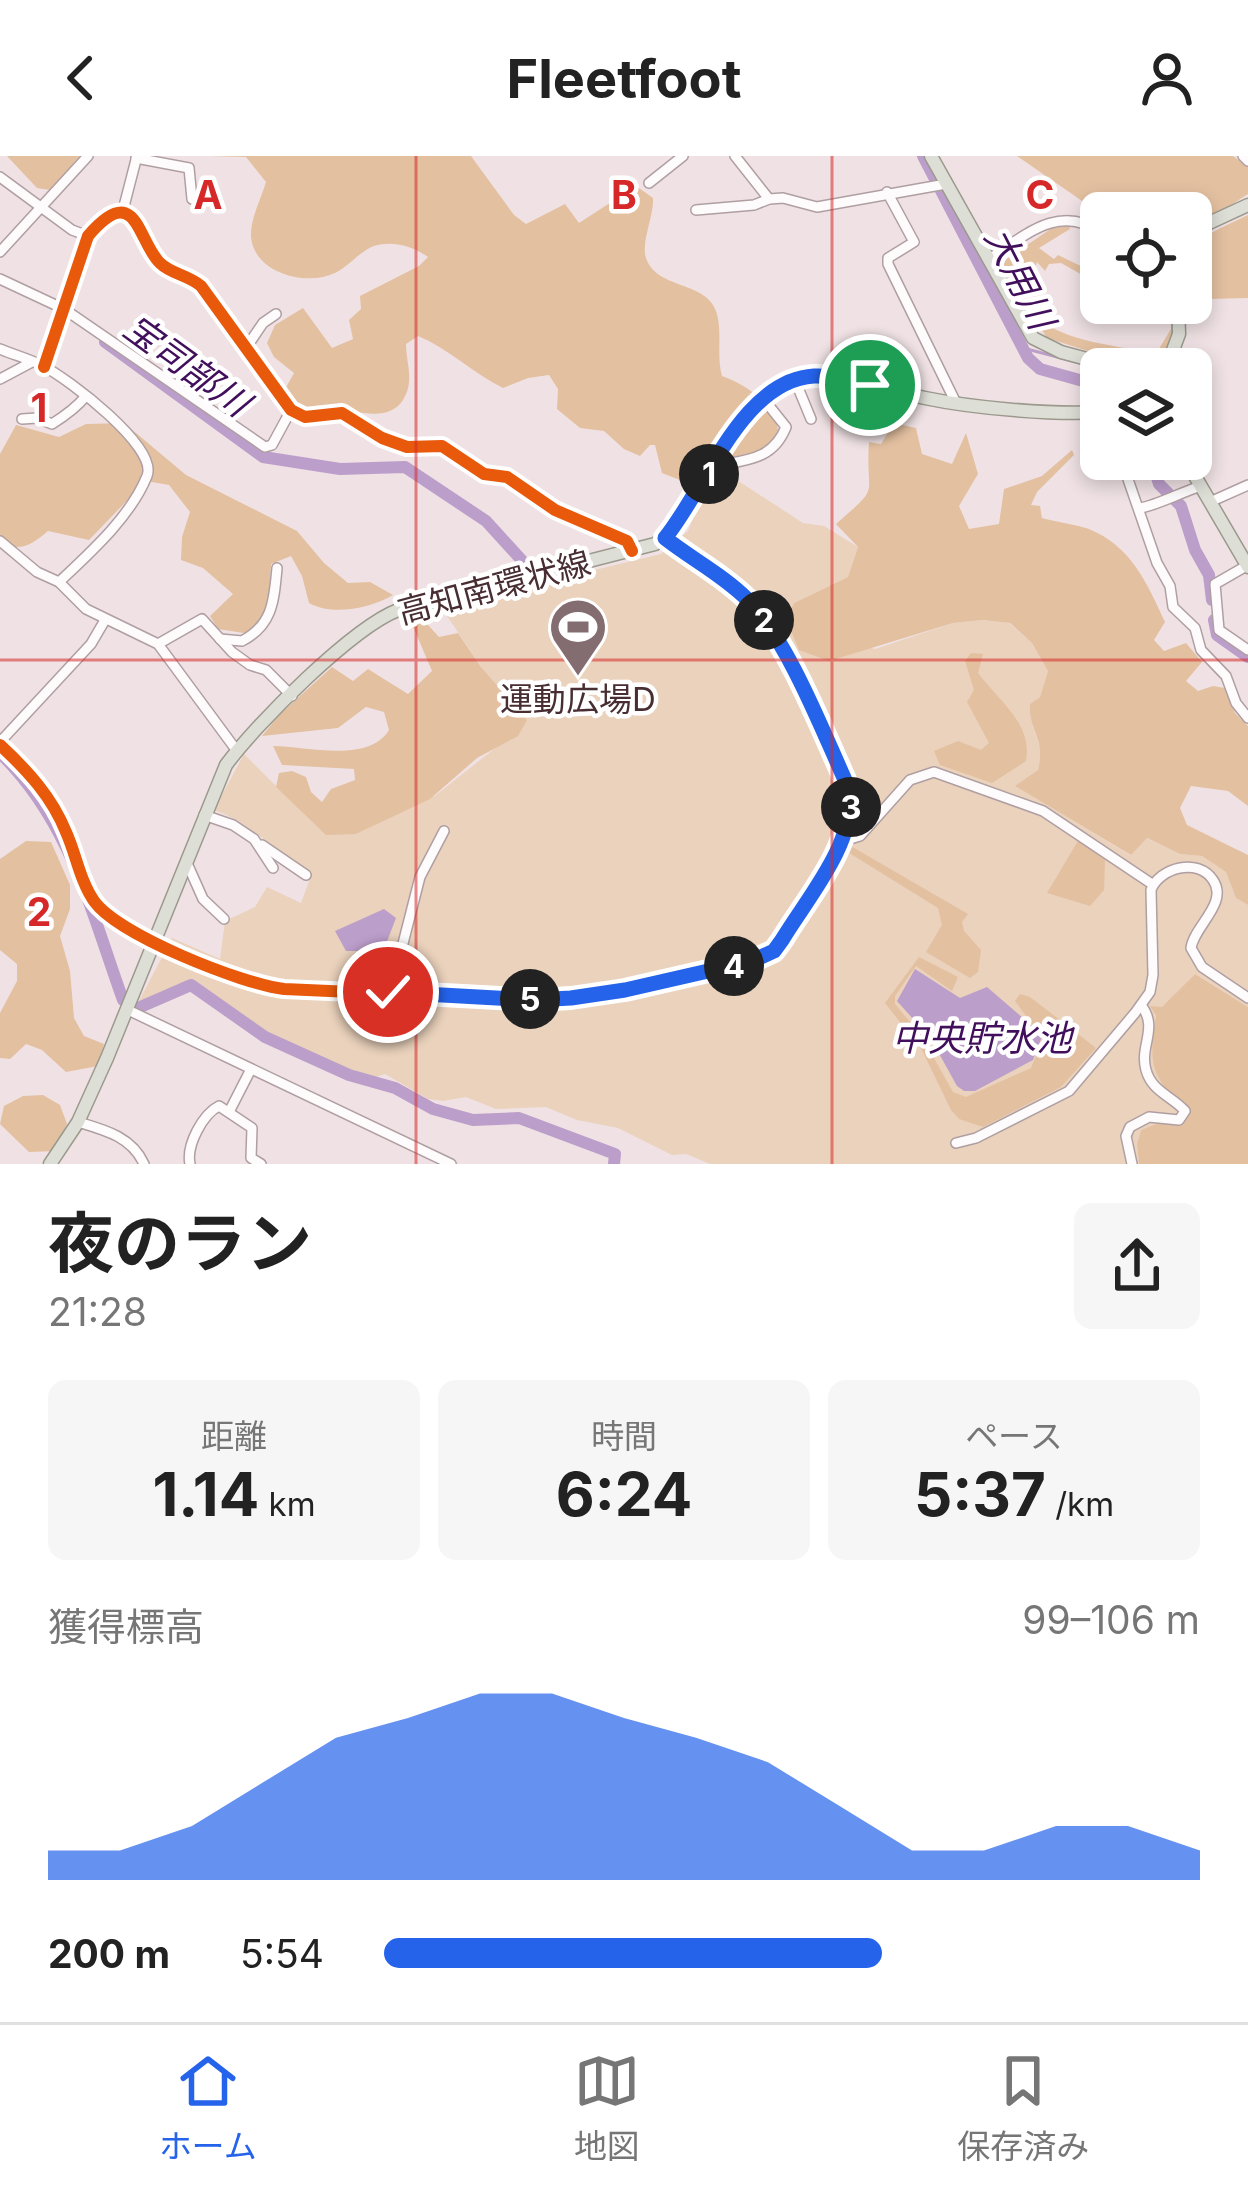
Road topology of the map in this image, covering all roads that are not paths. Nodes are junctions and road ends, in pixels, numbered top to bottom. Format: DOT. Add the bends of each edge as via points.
graph roads {
  1 [pos="88,156"];
  2 [pos="682,156"];
  3 [pos="735,156"];
  4 [pos="931,156"];
  5 [pos="136,157"];
  6 [pos="0,177"];
  7 [pos="649,183"];
  8 [pos="940,185"];
  9 [pos="887,192"];
  10 [pos="192,199"];
  11 [pos="769,199"];
  12 [pos="1248,205"];
  13 [pos="41,207"];
  14 [pos="695,210"];
  15 [pos="122,214"];
  16 [pos="1080,222"];
  17 [pos="1212,222"];
  18 [pos="88,236"];
  19 [pos="0,252"];
  20 [pos="988,260"];
  21 [pos="0,279"];
  22 [pos="64,309"];
  23 [pos="276,314"];
  24 [pos="247,348"];
  25 [pos="0,349"];
  26 [pos="1080,357"];
  27 [pos="32,362"];
  28 [pos="44,367"];
  29 [pos="0,379"];
  30 [pos="790,381"];
  31 [pos="85,397"];
  32 [pos="762,397"];
  33 [pos="956,403"];
  34 [pos="291,410"];
  35 [pos="1080,411"];
  36 [pos="811,418"];
  37 [pos="22,419"];
  38 [pos="786,427"];
  39 [pos="793,439"];
  40 [pos="714,466"];
  41 [pos="1129,480"];
  42 [pos="1197,480"];
  43 [pos="1248,485"];
  44 [pos="1201,486"];
  45 [pos="1210,502"];
  46 [pos="1140,508"];
  47 [pos="665,538"];
  48 [pos="0,541"];
  49 [pos="632,551"];
  50 [pos="1248,566"];
  51 [pos="277,568"];
  52 [pos="59,582"];
  53 [pos="105,620"];
  54 [pos="1216,631"];
  55 [pos="220,639"];
  56 [pos="158,644"];
  57 [pos="1201,650"];
  58 [pos="1248,650"];
  59 [pos="292,696"];
  60 [pos="1248,718"];
  61 [pos="0,744"];
  62 [pos="237,751"];
  63 [pos="204,815"];
  64 [pos="444,831"];
  65 [pos="840,842"];
  66 [pos="262,845"];
  67 [pos="186,861"];
  68 [pos="273,868"];
  69 [pos="306,875"];
  70 [pos="1152,884"];
  71 [pos="224,920"];
  72 [pos="154,941"];
  73 [pos="354,990"];
  74 [pos="1248,998"];
  75 [pos="1141,1005"];
  76 [pos="126,1010"];
  77 [pos="250,1069"];
  78 [pos="229,1112"];
  79 [pos="78,1122"];
  80 [pos="956,1143"];
  81 [pos="447,1163"];
  82 [pos="50,1164"];
  83 [pos="144,1164"];
  84 [pos="190,1164"];
  85 [pos="261,1164"];
  86 [pos="1132,1164"];
  1 -- 13 [label="street"];
  2 -- 7 [label="street"];
  3 -- 11 [label="street"];
  4 -- 8 [label="main road"];
  5 -- 10 [label="street" via="189,168"];
  5 -- 15 [label="street"];
  6 -- 13 [label="street"];
  8 -- 9 [label="street"];
  8 -- 20 [label="main road"];
  9 -- 11 [label="street" via="817,207"];
  9 -- 33 [label="street" via="914,242 887,264"];
  11 -- 14 [label="street"];
  12 -- 17 [label="main road"];
  13 -- 18 [label="street"];
  13 -- 19 [label="street"];
  15 -- 18 [label="street" via="103,219"];
  15 -- 24 [label="street" via="143,229 163,266 201,286"];
  16 -- 20 [label="street" via="1048,221"];
  18 -- 22 [label="street"];
  20 -- 26 [label="main road" via="1033,338"];
  21 -- 22 [label="street"];
  22 -- 28 [label="street"];
  22 -- 34 [label="street" via="265,448"];
  23 -- 24 [label="street"];
  24 -- 34 [label="street"];
  25 -- 27 [label="street"];
  27 -- 28 [label="street"];
  27 -- 29 [label="street"];
  28 -- 31 [label="street"];
  30 -- 32 [label="main road"];
  30 -- 33 [label="main road" via="835,377"];
  30 -- 36 [label="street"];
  31 -- 37 [label="street" via="52,424"];
  31 -- 52 [label="street" via="140,446 147,478 107,535"];
  32 -- 38 [label="street"];
  32 -- 40 [label="main road"];
  33 -- 35 [label="main road"];
  34 -- 49 [label="street" via="305,417 342,413 407,447 442,446 484,475 507,477 627,541"];
  38 -- 39 [label="street"];
  38 -- 40 [label="street" via="766,455"];
  40 -- 47 [label="main road"];
  41 -- 46 [label="street"];
  42 -- 44 [label="main road"];
  43 -- 45 [label="street"];
  44 -- 45 [label="main road"];
  44 -- 46 [label="street"];
  45 -- 50 [label="main road"];
  46 -- 57 [label="street" via="1172,607 1195,628"];
  47 -- 49 [label="main road, 高知南環状線"];
  47 -- 65 [label="street" via="731,584 777,640 850,791"];
  48 -- 52 [label="street"];
  49 -- 59 [label="main road, 高知南環状線" via="381,616"];
  50 -- 54 [label="street" via="1215,584"];
  51 -- 55 [label="street" via="263,626 242,641"];
  52 -- 53 [label="street"];
  53 -- 56 [label="street"];
  53 -- 61 [label="street"];
  54 -- 57 [label="street"];
  54 -- 58 [label="street"];
  55 -- 56 [label="street" via="202,619"];
  55 -- 59 [label="street"];
  56 -- 62 [label="street"];
  57 -- 60 [label="street"];
  59 -- 62 [label="main road, 高知南環状線"];
  61 -- 72 [label="street" via="52,803 96,904"];
  62 -- 63 [label="main road, 高知南環状線"];
  63 -- 66 [label="street"];
  63 -- 67 [label="main road, 高知南環状線"];
  64 -- 73 [label="street" via="420,877 399,959 384,971 359,973"];
  65 -- 70 [label="street" via="860,836 910,780 934,772 1043,811"];
  65 -- 73 [label="street" via="774,951 752,961 571,998"];
  66 -- 68 [label="street"];
  66 -- 69 [label="street"];
  67 -- 71 [label="street" via="203,899"];
  67 -- 72 [label="main road, 高知南環状線"];
  70 -- 74 [label="street" via="1176,867 1209,874 1215,903 1191,948 1202,967"];
  70 -- 75 [label="street" via="1154,975"];
  72 -- 73 [label="street" via="250,983"];
  72 -- 76 [label="main road, 高知南環状線"];
  75 -- 80 [label="street" via="1069,1090"];
  75 -- 86 [label="street" via="1151,1025 1148,1076 1185,1111 1179,1120 1149,1117 1130,1126"];
  76 -- 77 [label="street"];
  76 -- 79 [label="main road, 高知南環状線"];
  77 -- 78 [label="street"];
  77 -- 81 [label="street"];
  78 -- 84 [label="street" via="219,1106 207,1114"];
  78 -- 85 [label="street" via="252,1128 251,1157"];
  79 -- 82 [label="main road, 高知南環状線"];
  79 -- 83 [label="street" via="131,1144"];
}
